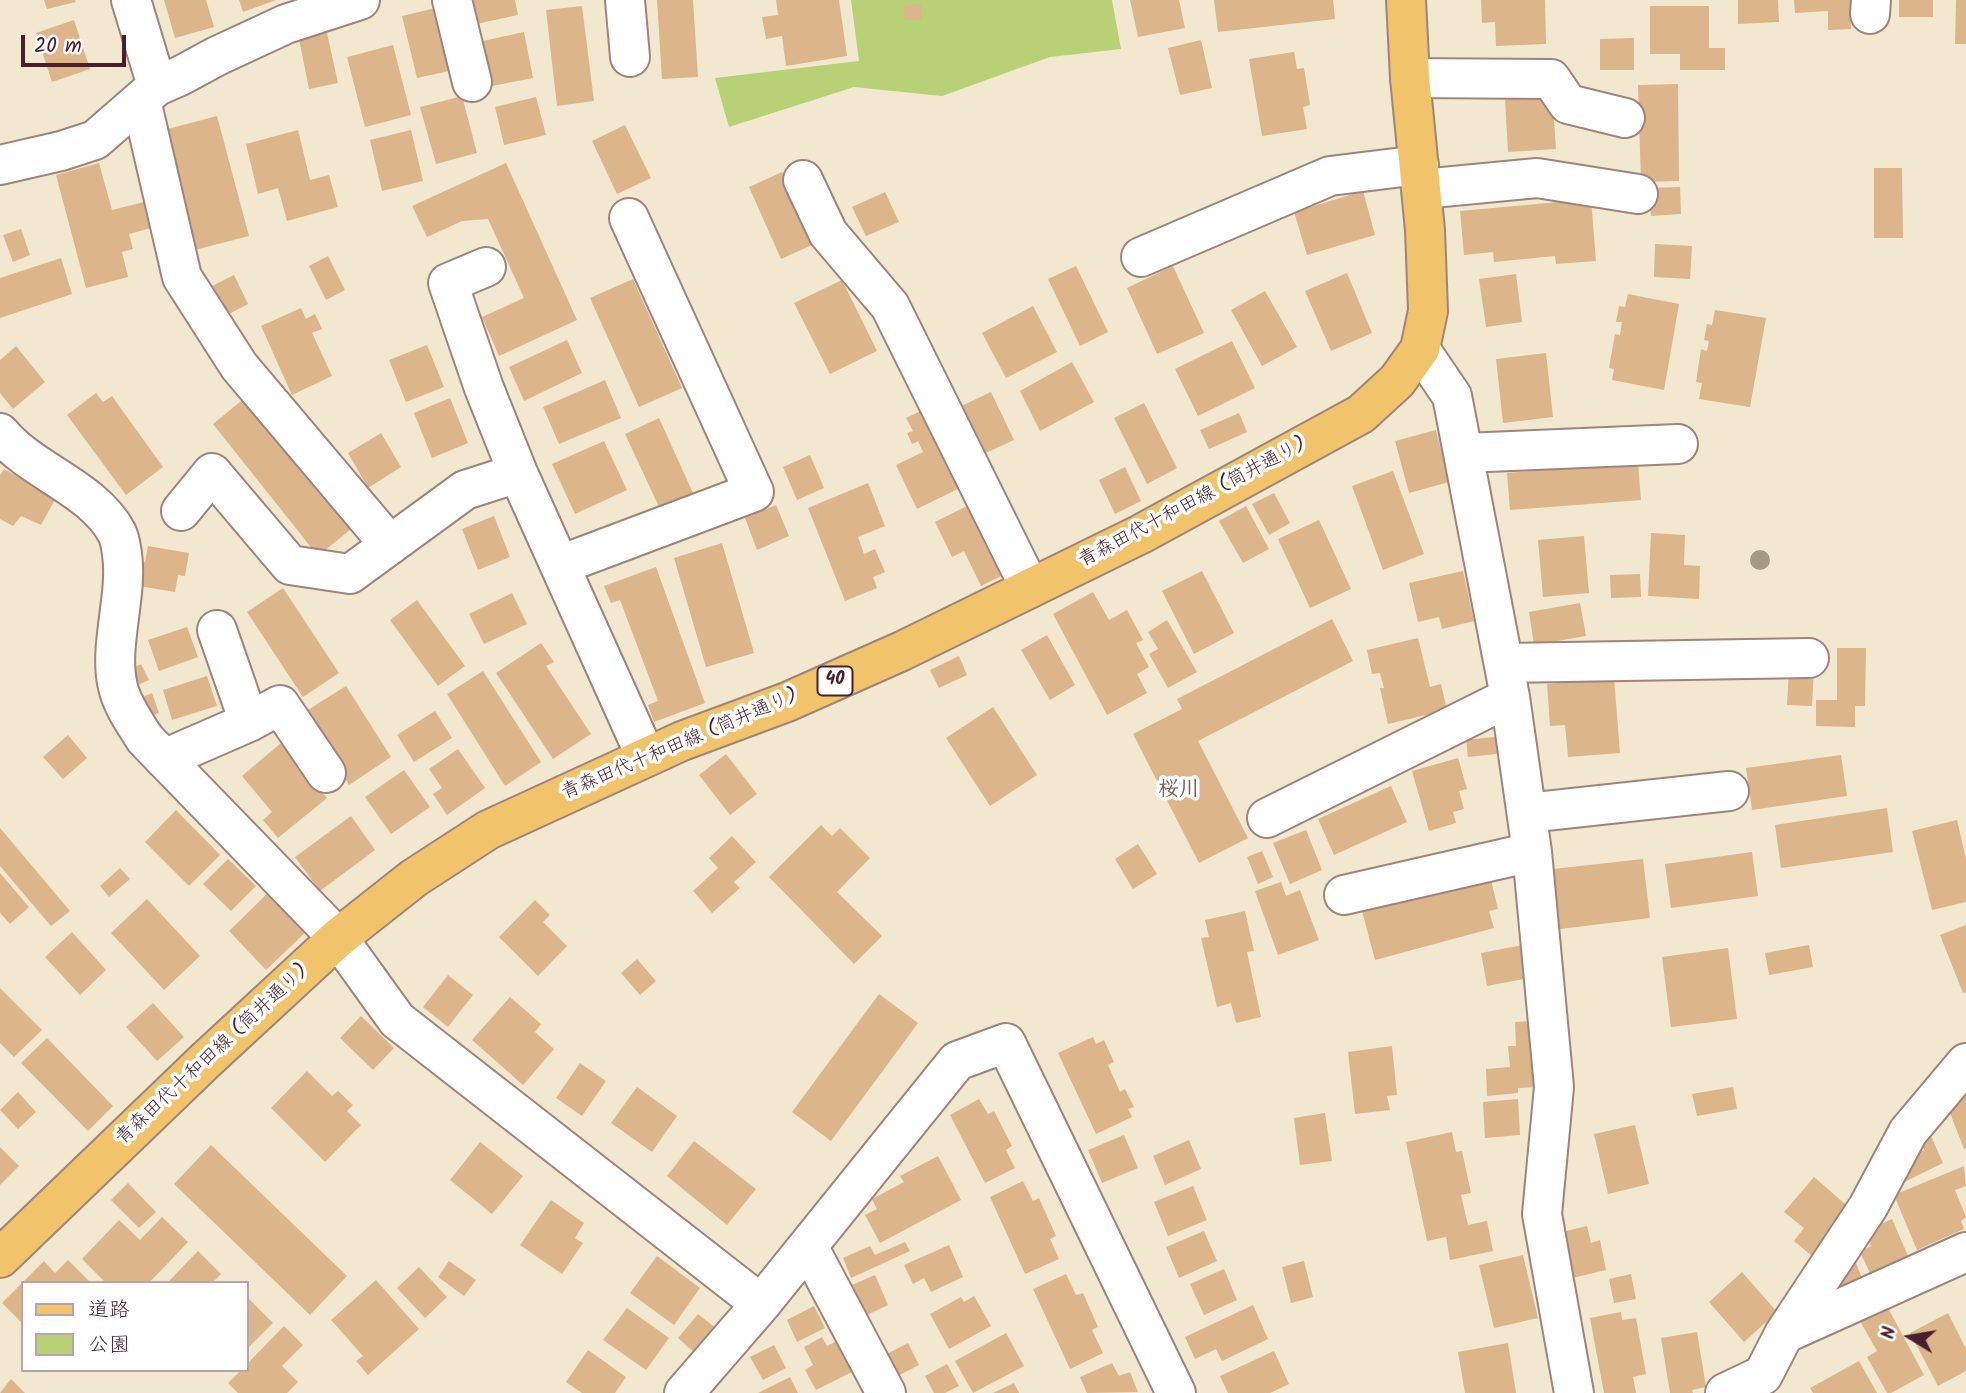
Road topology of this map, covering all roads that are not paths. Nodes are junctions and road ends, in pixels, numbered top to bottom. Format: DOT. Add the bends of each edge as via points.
graph roads {
  1 [pos="131,0"];
  2 [pos="452,0"];
  3 [pos="625,0"];
  4 [pos="1406,0"];
  5 [pos="345,2"];
  6 [pos="630,57"];
  7 [pos="1410,78"];
  8 [pos="472,82"];
  9 [pos="149,93"];
  10 [pos="1625,118"];
  11 [pos="0,165"];
  12 [pos="1421,177"];
  13 [pos="803,180"];
  14 [pos="1638,194"];
  15 [pos="629,218"];
  16 [pos="1141,257"];
  17 [pos="486,267"];
  18 [pos="1420,349"];
  19 [pos="0,433"];
  20 [pos="1678,444"];
  21 [pos="1464,453"];
  22 [pos="519,473"];
  23 [pos="181,511"];
  24 [pos="390,545"];
  25 [pos="560,565"];
  26 [pos="1030,588"];
  27 [pos="217,630"];
  28 [pos="1809,658"];
  29 [pos="1507,680"];
  30 [pos="248,722"];
  31 [pos="646,757"];
  32 [pos="164,759"];
  33 [pos="326,773"];
  34 [pos="1729,792"];
  35 [pos="1527,813"];
  36 [pos="1268,818"];
  37 [pos="1532,852"];
  38 [pos="1345,895"];
  39 [pos="338,938"];
  40 [pos="1966,1063"];
  41 [pos="808,1246"];
  42 [pos="1966,1252"];
  43 [pos="0,1258"];
  44 [pos="761,1304"];
  45 [pos="1784,1334"];
  46 [pos="1768,1384"];
  47 [pos="684,1393"];
  48 [pos="886,1393"];
  49 [pos="1176,1393"];
  50 [pos="1574,1393"];
  51 [pos="1725,1393"];
  1 -- 9 [label="street"];
  2 -- 8 [label="street"];
  3 -- 6 [label="street"];
  4 -- 7 [label="main road, 青森田代十和田線 (筒井通り) / 40"];
  5 -- 9 [label="street" via="286,24"];
  7 -- 10 [label="street" via="1551,79 1568,104"];
  7 -- 12 [label="main road, 青森田代十和田線 (筒井通り) / 40"];
  9 -- 11 [label="street" via="95,140"];
  9 -- 24 [label="street" via="182,277 239,366"];
  12 -- 14 [label="street" via="1537,178"];
  12 -- 16 [label="street" via="1330,176"];
  12 -- 18 [label="main road, 青森田代十和田線 (筒井通り) / 40" via="1428,312"];
  13 -- 26 [label="street" via="828,233 890,306"];
  15 -- 25 [label="street" via="754,492"];
  17 -- 22 [label="street" via="449,283"];
  18 -- 21 [label="street" via="1452,396"];
  18 -- 26 [label="main road, 青森田代十和田線 (筒井通り) / 40" via="1397,381 1361,414 1175,516"];
  19 -- 32 [label="street" via="87,499 119,536 124,569 116,649 118,687 145,739"];
  20 -- 21 [label="street"];
  21 -- 29 [label="street"];
  22 -- 24 [label="street" via="465,490"];
  22 -- 25 [label="street"];
  23 -- 24 [label="street" via="212,474 290,565 350,574"];
  25 -- 31 [label="street"];
  26 -- 31 [label="main road, 青森田代十和田線 (筒井通り) / 40" via="787,702"];
  27 -- 30 [label="street"];
  28 -- 29 [label="street"];
  29 -- 35 [label="street"];
  29 -- 36 [label="street"];
  30 -- 32 [label="street"];
  30 -- 33 [label="street" via="280,705"];
  31 -- 39 [label="main road, 青森田代十和田線 (筒井通り) / 40" via="488,830 414,878"];
  32 -- 39 [label="street"];
  34 -- 35 [label="street"];
  35 -- 37 [label="street"];
  37 -- 38 [label="street"];
  37 -- 50 [label="street" via="1554,1087 1542,1214"];
  39 -- 43 [label="main road, 青森田代十和田線 (筒井通り) / 40"];
  39 -- 44 [label="street" via="397,1020"];
  40 -- 45 [label="street" via="1908,1132 1868,1207"];
  41 -- 44 [label="street"];
  41 -- 48 [label="street"];
  41 -- 49 [label="street" via="957,1060 1006,1044"];
  42 -- 45 [label="street"];
  44 -- 47 [label="street"];
  45 -- 46 [label="street"];
  46 -- 51 [label="street"];
}
